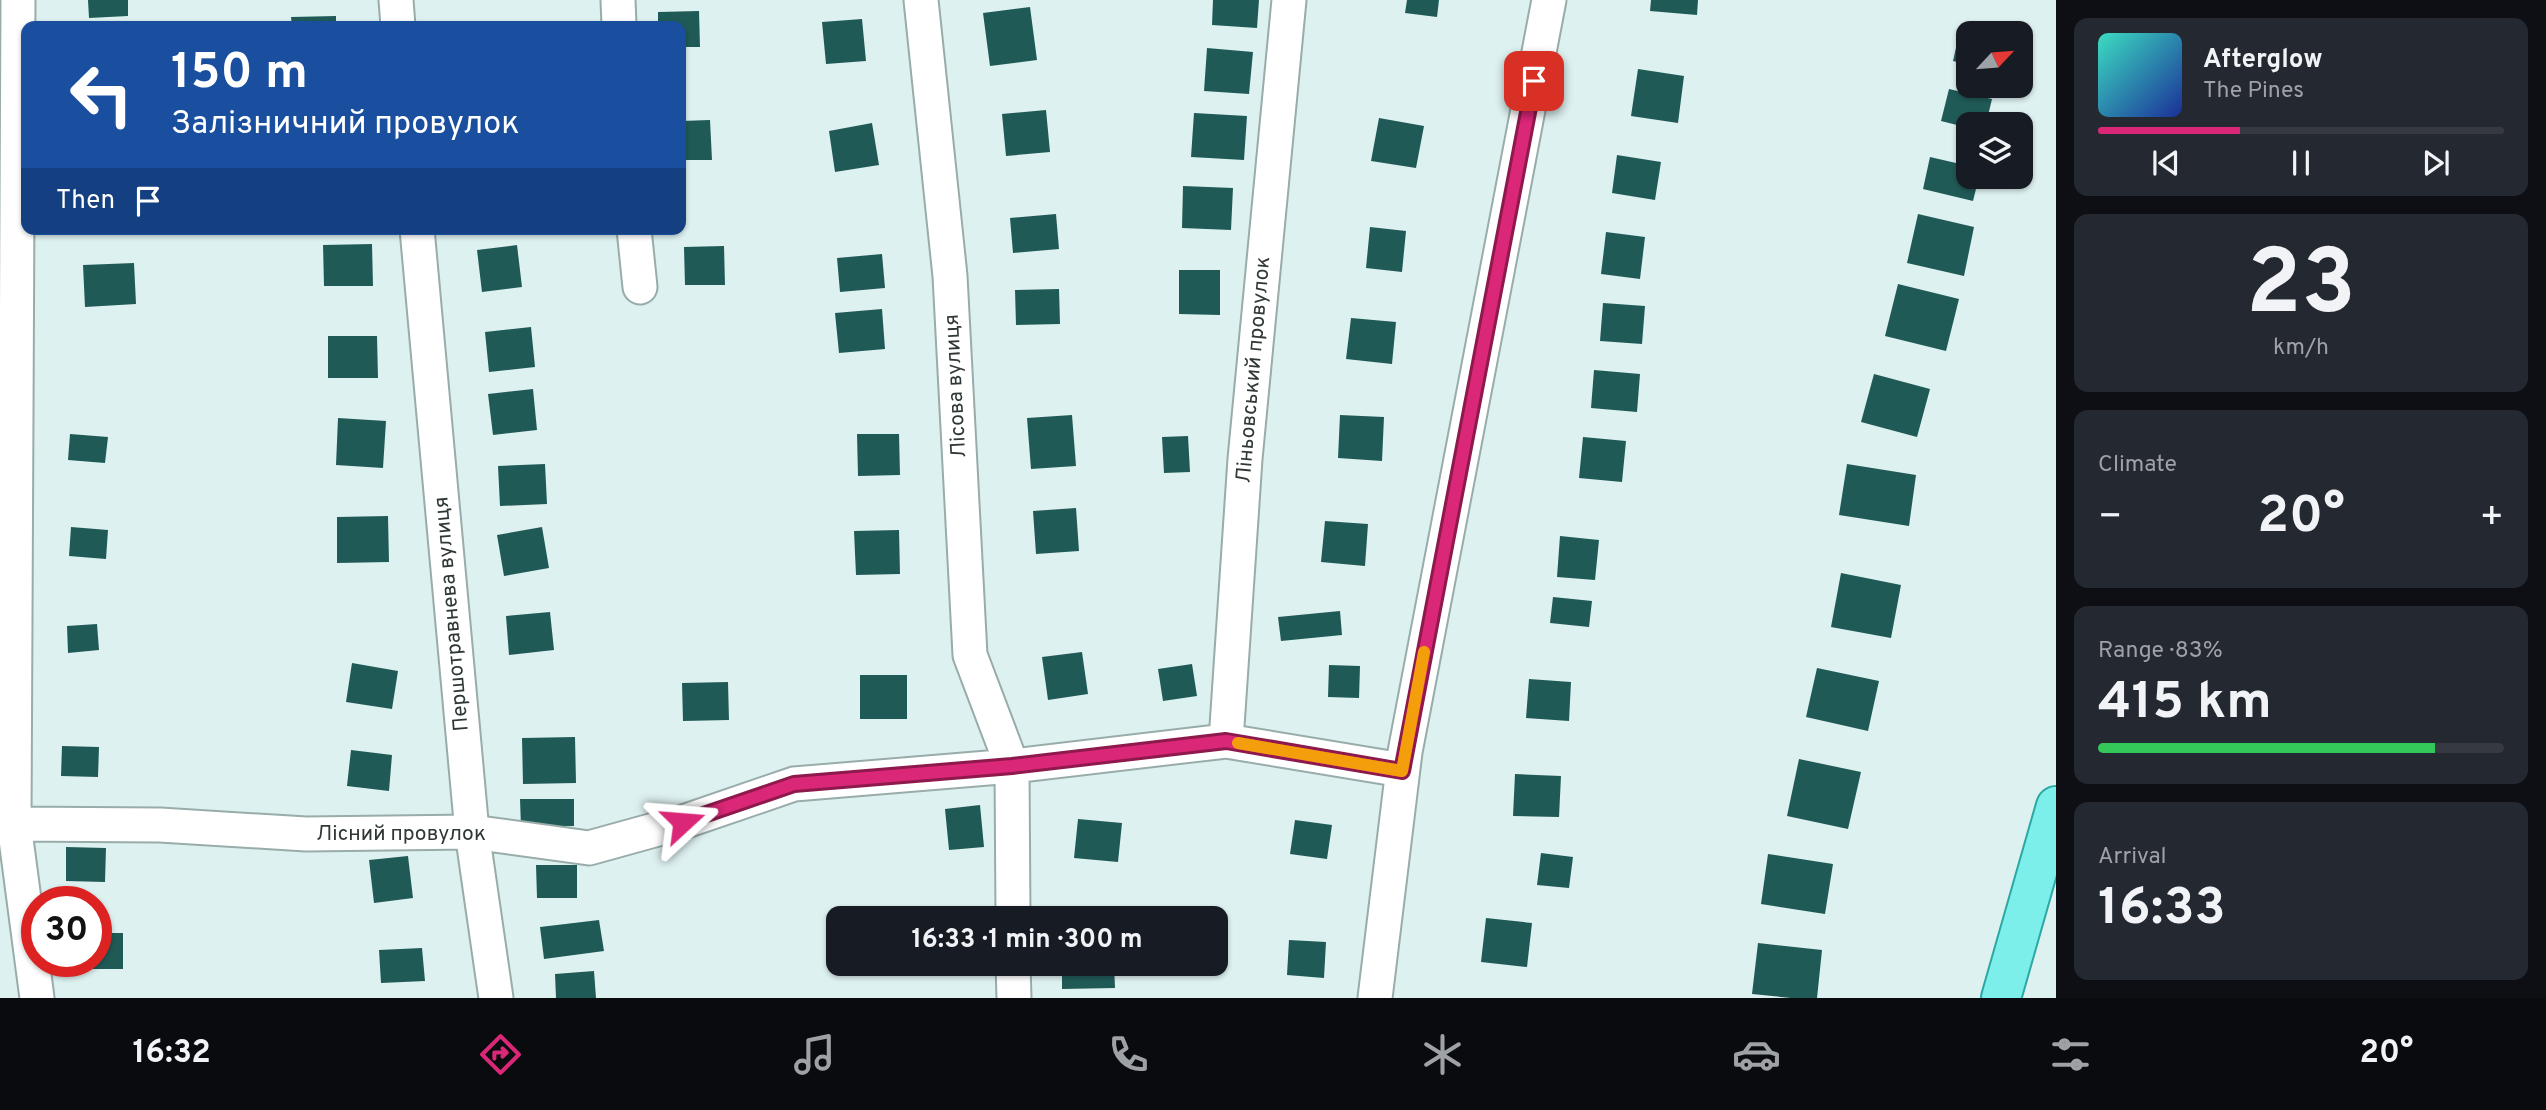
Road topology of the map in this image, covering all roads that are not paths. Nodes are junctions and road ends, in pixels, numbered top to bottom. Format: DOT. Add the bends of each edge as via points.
graph roads {
  1 [pos="18,0"];
  2 [pos="396,0"];
  3 [pos="618,0"];
  4 [pos="921,0"];
  5 [pos="1289,0"];
  6 [pos="1549,0"];
  7 [pos="398,21"];
  8 [pos="619,21"];
  9 [pos="418,235"];
  10 [pos="635,235"];
  11 [pos="640,287"];
  12 [pos="1226,741"];
  13 [pos="1012,766"];
  14 [pos="1402,771"];
  15 [pos="2056,806"];
  16 [pos="14,824"];
  17 [pos="472,832"];
  18 [pos="1013,906"];
  19 [pos="1013,976"];
  20 [pos="37,998"];
  21 [pos="496,998"];
  22 [pos="1014,998"];
  23 [pos="1375,998"];
  24 [pos="2001,998"];
  1 -- 16 [label="street"];
  2 -- 7 [label="street"];
  3 -- 8 [label="street"];
  4 -- 13 [label="street, Лісова вулиця" via="950,276 970,655"];
  5 -- 12 [label="street, Ліньовський провулок" via="1245,459"];
  6 -- 14 [label="street"];
  9 -- 17 [label="street, Першотравнева вулиця"];
  10 -- 11 [label="street"];
  12 -- 13 [label="street, Лісний провулок"];
  12 -- 14 [label="street, Лісний провулок"];
  13 -- 17 [label="street, Лісний провулок" via="794,784 589,848"];
  13 -- 18 [label="street"];
  14 -- 23 [label="street"];
  15 -- 24 [label="main road"];
  16 -- 17 [label="street, Лісний провулок" via="160,825 306,834"];
  16 -- 20 [label="street"];
  17 -- 21 [label="street, Першотравнева вулиця"];
  19 -- 22 [label="street"];
}
